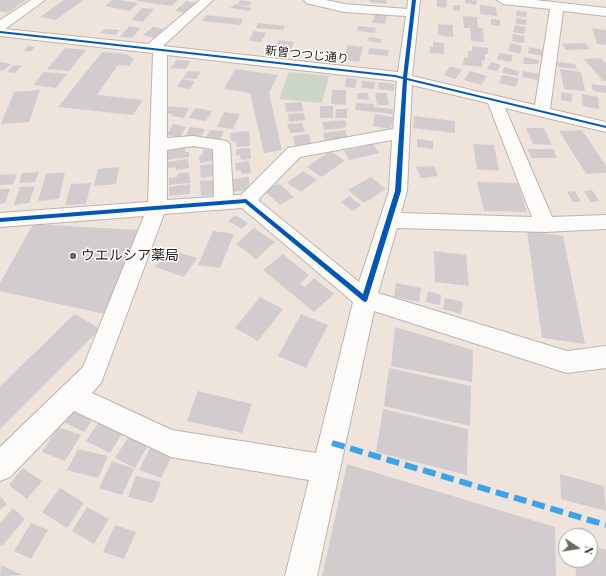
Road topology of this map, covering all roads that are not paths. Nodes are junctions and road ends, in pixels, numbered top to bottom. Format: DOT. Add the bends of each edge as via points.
graph roads {
  1 [pos="39,0"];
  2 [pos="207,0"];
  3 [pos="310,0"];
  4 [pos="503,0"];
  5 [pos="575,4"];
  6 [pos="413,6"];
  7 [pos="557,7"];
  8 [pos="606,12"];
  9 [pos="0,26"];
  10 [pos="0,32"];
  11 [pos="155,49"];
  12 [pos="405,77"];
  13 [pos="494,99"];
  14 [pos="542,111"];
  15 [pos="606,127"];
  16 [pos="400,133"];
  17 [pos="158,145"];
  18 [pos="246,201"];
  19 [pos="224,203"];
  20 [pos="157,208"];
  21 [pos="0,220"];
  22 [pos="389,220"];
  23 [pos="606,222"];
  24 [pos="545,225"];
  25 [pos="365,299"];
  26 [pos="606,356"];
  27 [pos="72,396"];
  28 [pos="0,467"];
  29 [pos="326,469"];
  30 [pos="301,576"];
  1 -- 9 [label="street"];
  2 -- 11 [label="street"];
  3 -- 6 [label="street" via="344,8"];
  4 -- 7 [label="street"];
  5 -- 7 [label="street"];
  5 -- 8 [label="street"];
  6 -- 12 [label="street"];
  7 -- 14 [label="street"];
  10 -- 11 [label="street, 新曽つつじ通り"];
  11 -- 12 [label="street, 新曽つつじ通り"];
  11 -- 17 [label="street"];
  12 -- 13 [label="street, 新曽つつじ通り"];
  12 -- 16 [label="street"];
  13 -- 14 [label="street, 新曽つつじ通り"];
  13 -- 24 [label="street"];
  14 -- 15 [label="street, 新曽つつじ通り"];
  16 -- 18 [label="street" via="294,152"];
  16 -- 22 [label="street" via="398,191"];
  17 -- 19 [label="street" via="193,141 221,145"];
  17 -- 20 [label="street"];
  18 -- 19 [label="street"];
  18 -- 25 [label="street"];
  19 -- 20 [label="street"];
  20 -- 21 [label="street"];
  20 -- 27 [label="street" via="92,375"];
  22 -- 24 [label="street"];
  22 -- 25 [label="street"];
  23 -- 24 [label="street"];
  25 -- 26 [label="street" via="567,362"];
  25 -- 29 [label="street"];
  27 -- 28 [label="street"];
  27 -- 29 [label="street" via="171,443"];
  29 -- 30 [label="street"];
}
